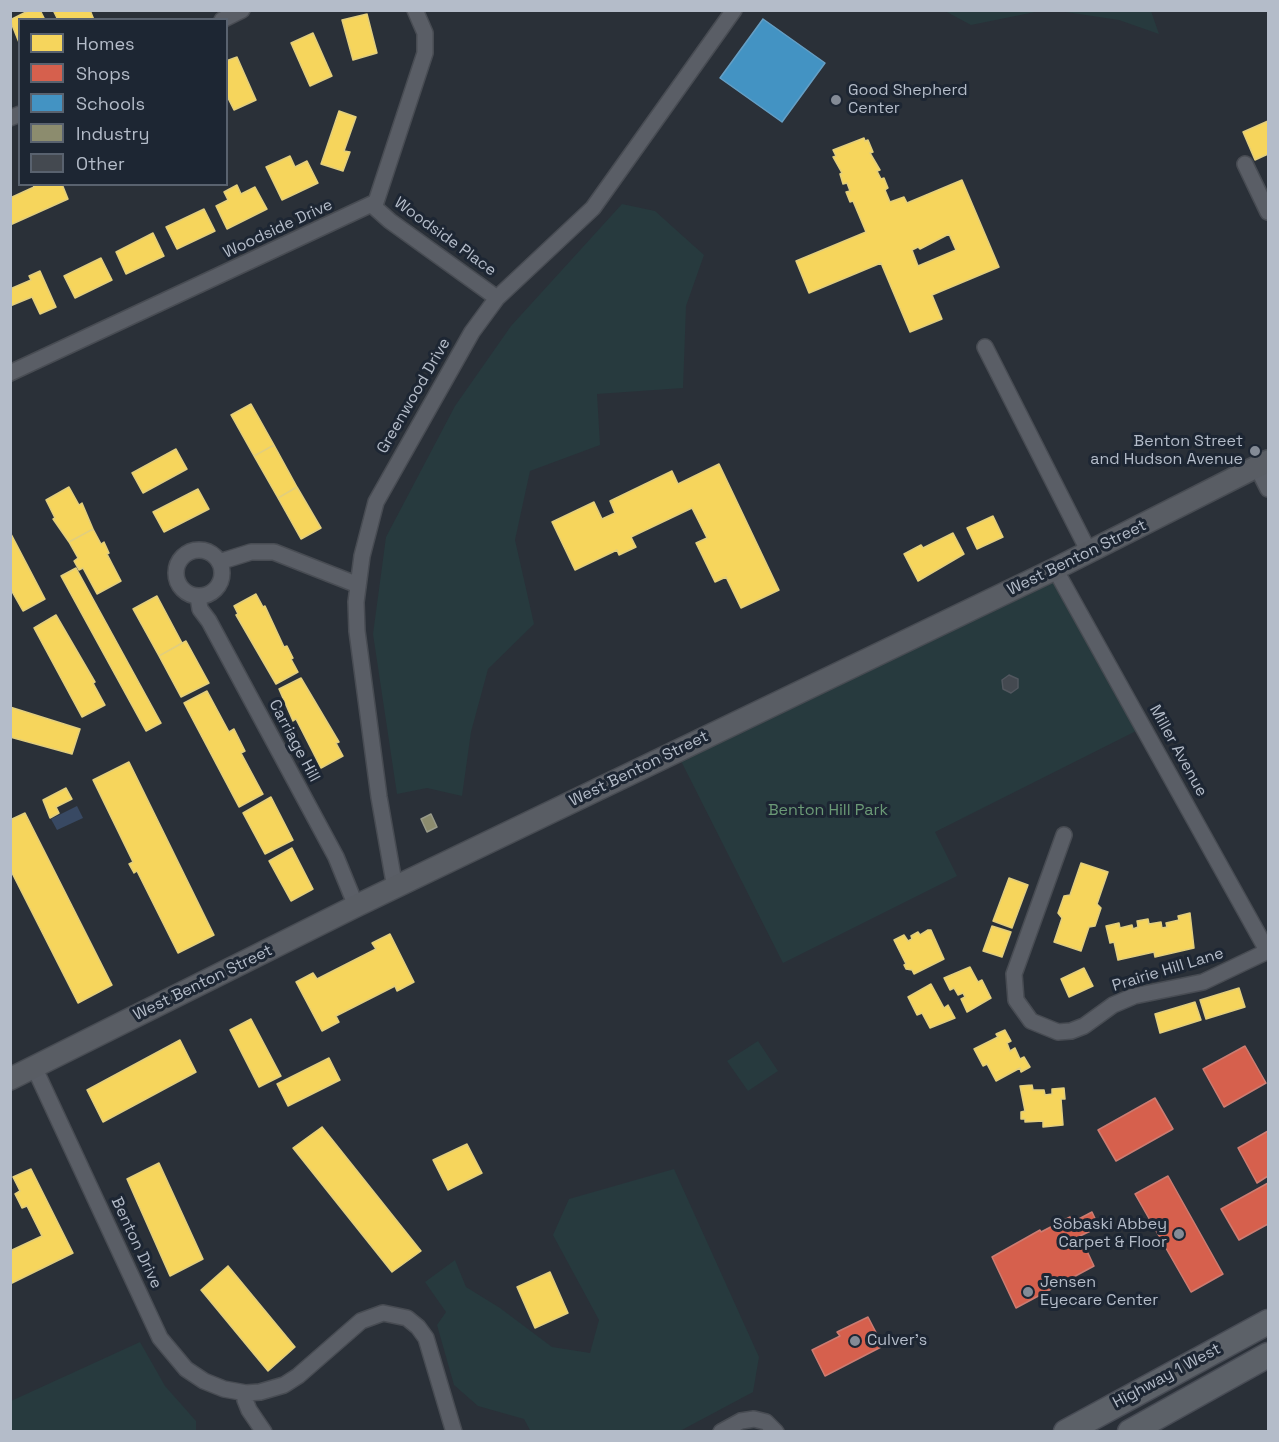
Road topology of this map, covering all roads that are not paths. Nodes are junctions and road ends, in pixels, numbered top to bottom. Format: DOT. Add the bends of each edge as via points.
graph roads {
  1 [pos="242,10"];
  2 [pos="415,10"];
  3 [pos="734,10"];
  4 [pos="226,18"];
  5 [pos="1245,164"];
  6 [pos="372,205"];
  7 [pos="1269,212"];
  8 [pos="497,298"];
  9 [pos="985,347"];
  10 [pos="10,373"];
  11 [pos="1263,464"];
  12 [pos="1269,489"];
  13 [pos="1089,552"];
  14 [pos="219,562"];
  15 [pos="1055,570"];
  16 [pos="358,585"];
  17 [pos="198,596"];
  18 [pos="1064,835"];
  19 [pos="395,888"];
  20 [pos="356,906"];
  21 [pos="1268,951"];
  22 [pos="34,1067"];
  23 [pos="10,1079"];
  24 [pos="1269,1322"];
  25 [pos="1269,1355"];
  26 [pos="246,1393"];
  27 [pos="264,1431"];
  28 [pos="454,1431"];
  29 [pos="721,1431"];
  30 [pos="776,1431"];
  31 [pos="1066,1431"];
  32 [pos="1130,1431"];
  1 -- 4 [label="street"];
  2 -- 6 [label="street" via="425,33 425,53 381,195"];
  3 -- 8 [label="street, Greenwood Drive" via="593,207"];
  5 -- 7 [label="street"];
  6 -- 8 [label="street, Woodside Place"];
  6 -- 10 [label="street, Woodside Drive"];
  8 -- 16 [label="street, Greenwood Drive" via="472,332 376,502"];
  9 -- 13 [label="street"];
  11 -- 12 [label="street"];
  11 -- 13 [label="street, West Benton Street"];
  13 -- 15 [label="street, West Benton Street"];
  14 -- 16 [label="street" via="250,552 274,552"];
  14 -- 17 [label="street" via="222,571 218,586"];
  14 -- 17 [label="street, Carriage Hill" via="204,550 181,557 176,571 178,584"];
  15 -- 19 [label="street, West Benton Street"];
  15 -- 21 [label="street, Miller Avenue"];
  16 -- 19 [label="street, Greenwood Drive" via="359,650"];
  17 -- 20 [label="street, Carriage Hill" via="200,609 336,857"];
  18 -- 21 [label="street, Prairie Hill Lane" via="1014,974 1016,1000 1037,1024 1058,1032 1071,1031 1134,996 1203,982"];
  19 -- 20 [label="street, West Benton Street"];
  20 -- 22 [label="street, West Benton Street"];
  22 -- 23 [label="street, West Benton Street"];
  22 -- 26 [label="street, Benton Drive" via="160,1338 186,1369 204,1381"];
  24 -- 31 [label="main road, Highway 1 West"];
  25 -- 32 [label="main road, Highway 1 West"];
  26 -- 27 [label="street" via="249,1410"];
  26 -- 28 [label="street, Benton Drive" via="284,1385 361,1321 374,1314 396,1314 418,1327 426,1338"];
  29 -- 30 [label="street" via="754,1419 766,1422"];
}
